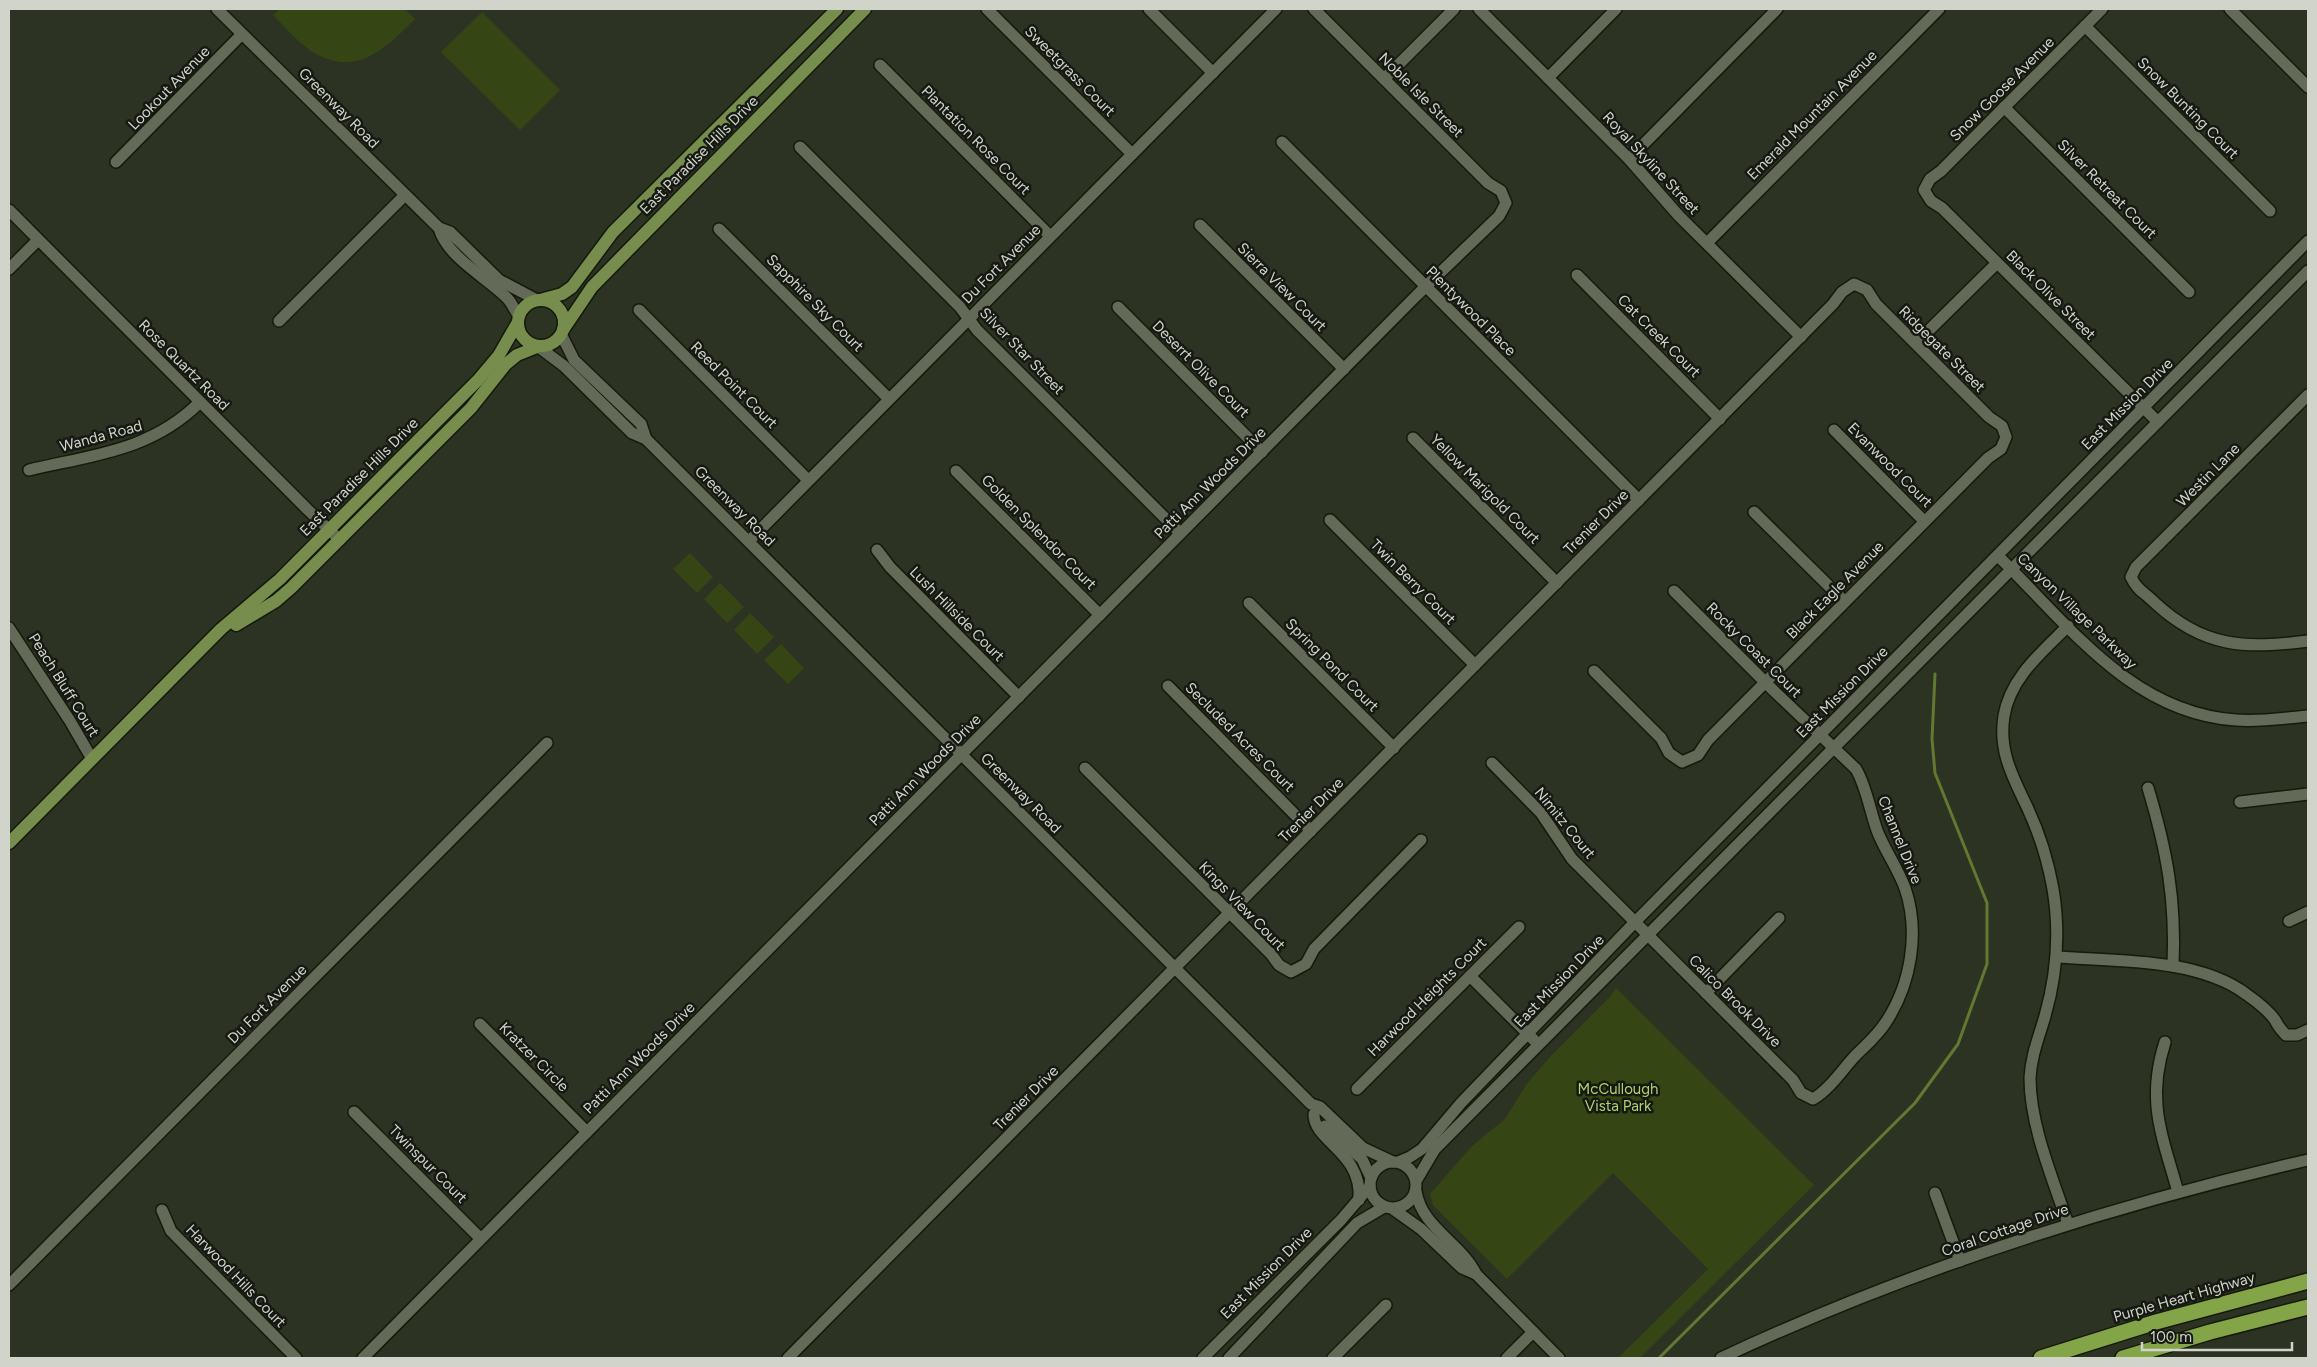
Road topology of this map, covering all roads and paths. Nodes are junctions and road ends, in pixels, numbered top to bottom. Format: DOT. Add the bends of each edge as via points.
graph roads {
  1 [pos="217,9"];
  2 [pos="837,9"];
  3 [pos="865,9"];
  4 [pos="987,9"];
  5 [pos="1149,9"];
  6 [pos="1276,9"];
  7 [pos="1314,9"];
  8 [pos="1454,9"];
  9 [pos="1480,9"];
  10 [pos="1616,9"];
  11 [pos="1777,9"];
  12 [pos="1939,9"];
  13 [pos="2102,9"];
  14 [pos="2230,9"];
  15 [pos="2085,26"];
  16 [pos="242,34"];
  17 [pos="880,65"];
  18 [pos="1213,73"];
  19 [pos="1548,78"];
  20 [pos="1384,80"];
  21 [pos="2308,87"];
  22 [pos="2004,107"];
  23 [pos="1282,142"];
  24 [pos="800,147"];
  25 [pos="1132,154"];
  26 [pos="1629,159"];
  27 [pos="116,162"];
  28 [pos="1924,190"];
  29 [pos="405,195"];
  30 [pos="1506,203"];
  31 [pos="9,210"];
  32 [pos="2270,211"];
  33 [pos="1200,225"];
  34 [pos="439,228"];
  35 [pos="719,229"];
  36 [pos="1050,236"];
  37 [pos="38,240"];
  38 [pos="2308,241"];
  39 [pos="1707,243"];
  40 [pos="1997,263"];
  41 [pos="9,269"];
  42 [pos="2308,271"];
  43 [pos="1577,275"];
  44 [pos="1854,284"];
  45 [pos="1426,287"];
  46 [pos="2188,292"];
  47 [pos="538,300"];
  48 [pos="1118,307"];
  49 [pos="638,310"];
  50 [pos="968,318"];
  51 [pos="518,319"];
  52 [pos="279,321"];
  53 [pos="562,332"];
  54 [pos="1801,337"];
  55 [pos="1916,343"];
  56 [pos="538,347"];
  57 [pos="1344,370"];
  58 [pos="2308,395"];
  59 [pos="889,398"];
  60 [pos="200,402"];
  61 [pos="2144,409"];
  62 [pos="1720,419"];
  63 [pos="2158,422"];
  64 [pos="1834,430"];
  65 [pos="2006,437"];
  66 [pos="1413,438"];
  67 [pos="646,439"];
  68 [pos="1262,452"];
  69 [pos="29,470"];
  70 [pos="956,471"];
  71 [pos="808,480"];
  72 [pos="1639,500"];
  73 [pos="1754,512"];
  74 [pos="1330,520"];
  75 [pos="1924,521"];
  76 [pos="329,529"];
  77 [pos="1180,534"];
  78 [pos="340,540"];
  79 [pos="749,541"];
  80 [pos="877,550"];
  81 [pos="1998,556"];
  82 [pos="2012,569"];
  83 [pos="1557,583"];
  84 [pos="1674,591"];
  85 [pos="1844,602"];
  86 [pos="1249,603"];
  87 [pos="1100,615"];
  88 [pos="2068,626"];
  89 [pos="9,628"];
  90 [pos="2308,641"];
  91 [pos="208,642"];
  92 [pos="1475,665"];
  93 [pos="1594,671"];
  94 [pos="1765,682"];
  95 [pos="1168,686"];
  96 [pos="1019,697"];
  97 [pos="2308,716"];
  98 [pos="1819,736"];
  99 [pos="547,744"];
  100 [pos="1394,748"];
  101 [pos="1835,748"];
  102 [pos="961,754"];
  103 [pos="92,759"];
  104 [pos="1492,763"];
  105 [pos="1085,768"];
  106 [pos="2148,788"];
  107 [pos="2308,794"];
  108 [pos="2240,802"];
  109 [pos="1311,831"];
  110 [pos="1421,840"];
  111 [pos="9,843"];
  112 [pos="2308,912"];
  113 [pos="1230,913"];
  114 [pos="1780,918"];
  115 [pos="2289,921"];
  116 [pos="1635,922"];
  117 [pos="1519,927"];
  118 [pos="1648,936"];
  119 [pos="2057,956"];
  120 [pos="2174,966"];
  121 [pos="1175,969"];
  122 [pos="1470,976"];
  123 [pos="1706,993"];
  124 [pos="480,1024"];
  125 [pos="2308,1030"];
  126 [pos="1529,1035"];
  127 [pos="2165,1042"];
  128 [pos="1539,1045"];
  129 [pos="1357,1089"];
  130 [pos="1813,1099"];
  131 [pos="1312,1109"];
  132 [pos="354,1112"];
  133 [pos="587,1132"];
  134 [pos="2308,1160"];
  135 [pos="1395,1162"];
  136 [pos="1370,1182"];
  137 [pos="1416,1186"];
  138 [pos="2178,1192"];
  139 [pos="1935,1193"];
  140 [pos="1359,1200"];
  141 [pos="1389,1208"];
  142 [pos="162,1210"];
  143 [pos="2068,1224"];
  144 [pos="480,1238"];
  145 [pos="1960,1261"];
  146 [pos="1476,1274"];
  147 [pos="2308,1281"];
  148 [pos="9,1285"];
  149 [pos="1386,1305"];
  150 [pos="2308,1307"];
  151 [pos="1533,1332"];
  152 [pos="1208,1357"];
  153 [pos="296,1358"];
  154 [pos="363,1358"];
  155 [pos="788,1358"];
  156 [pos="1229,1358"];
  157 [pos="1334,1358"];
  158 [pos="1507,1358"];
  159 [pos="1559,1358"];
  160 [pos="1721,1358"];
  161 [pos="2041,1358"];
  162 [pos="2123,1358"];
  1 -- 16 [label="street, Greenway Road"];
  2 -- 47 [label="main road, East Paradise Hills Drive" via="613,232 572,287 562,294"];
  3 -- 53 [label="main road, East Paradise Hills Drive" via="592,287"];
  4 -- 25 [label="street, Sweetgrass Court"];
  5 -- 18 [label="street"];
  6 -- 18 [label="street, Du Fort Avenue"];
  7 -- 20 [label="street, Noble Isle Street"];
  8 -- 20 [label="street"];
  9 -- 19 [label="street, Royal Skyline Street"];
  10 -- 19 [label="street"];
  11 -- 26 [label="street"];
  12 -- 39 [label="street, Emerald Mountain Avenue"];
  13 -- 15 [label="street, Snow Goose Avenue"];
  14 -- 21 [label="street"];
  15 -- 22 [label="street, Snow Goose Avenue"];
  15 -- 32 [label="street, Snow Bunting Court"];
  16 -- 27 [label="street, Lookout Avenue"];
  16 -- 29 [label="street, Greenway Road"];
  17 -- 36 [label="street, Plantation Rose Court"];
  18 -- 25 [label="street, Du Fort Avenue"];
  19 -- 26 [label="street, Royal Skyline Street"];
  20 -- 30 [label="street, Noble Isle Street" via="1488,183 1501,191"];
  22 -- 28 [label="street, Snow Goose Avenue" via="1930,179"];
  22 -- 46 [label="street, Silver Retreat Court"];
  23 -- 45 [label="street, Plentywood Place"];
  24 -- 50 [label="street, Silver Star Street"];
  25 -- 36 [label="street, Du Fort Avenue"];
  26 -- 39 [label="street, Royal Skyline Street"];
  28 -- 40 [label="street, Black Olive Street"];
  29 -- 34 [label="street, Greenway Road"];
  29 -- 52 [label="street"];
  30 -- 45 [label="street, Patti Ann Woods Drive" via="1499,216"];
  31 -- 37 [label="street, Rose Quartz Road"];
  33 -- 57 [label="street, Sierra View Court"];
  34 -- 47 [label="street, Greenway Road" via="450,232 499,280"];
  34 -- 51 [label="street, Greenway Road" via="442,238 471,268 506,296"];
  35 -- 59 [label="street, Sapphire Sky Court"];
  36 -- 50 [label="street, Du Fort Avenue"];
  37 -- 41 [label="street"];
  37 -- 60 [label="street, Rose Quartz Road"];
  38 -- 61 [label="street, East Mission Drive"];
  39 -- 54 [label="street, Royal Skyline Street"];
  40 -- 55 [label="street"];
  40 -- 61 [label="street, Black Olive Street"];
  42 -- 63 [label="street, East Mission Drive"];
  43 -- 62 [label="street, Cat Creek Court"];
  44 -- 54 [label="street, Trenier Drive" via="1842,292"];
  44 -- 55 [label="street, Ridgegate Street" via="1867,290 1876,304"];
  45 -- 57 [label="street, Patti Ann Woods Drive"];
  45 -- 72 [label="street, Plentywood Place"];
  47 -- 51 [label="main road" via="526,305"];
  47 -- 53 [label="main road" via="554,304 559,309 563,315"];
  48 -- 68 [label="street, Deserrt Olive Court"];
  49 -- 71 [label="street, Reed Point Court"];
  50 -- 59 [label="street, Du Fort Avenue"];
  50 -- 77 [label="street, Silver Star Street"];
  51 -- 56 [label="main road" via="521,334"];
  51 -- 76 [label="main road, East Paradise Hills Drive" via="488,369"];
  53 -- 56 [label="main road" via="554,342"];
  53 -- 67 [label="street, Greenway Road" via="574,360 641,424"];
  54 -- 62 [label="street, Trenier Drive"];
  55 -- 65 [label="street, Ridgegate Street" via="1989,417 2002,426"];
  56 -- 67 [label="street, Greenway Road" via="564,366 632,433"];
  56 -- 78 [label="main road, East Paradise Hills Drive" via="517,355 506,364 480,399"];
  57 -- 68 [label="street, Patti Ann Woods Drive"];
  58 -- 90 [label="street, Westin Lane" via="2136,567 2131,577 2136,588 2170,615 2206,636 2244,646"];
  59 -- 71 [label="street, Du Fort Avenue"];
  60 -- 69 [label="street, Wanda Road" via="156,436 123,449"];
  60 -- 76 [label="street, Rose Quartz Road"];
  61 -- 63 [label="street, Black Olive Street"];
  61 -- 81 [label="street, East Mission Drive"];
  62 -- 72 [label="street, Trenier Drive"];
  63 -- 82 [label="street, East Mission Drive"];
  64 -- 75 [label="street, Evanwood Court"];
  65 -- 75 [label="street, Black Eagle Avenue" via="2001,449"];
  66 -- 83 [label="street, Yellow Marigold Court"];
  67 -- 79 [label="street, Greenway Road"];
  68 -- 77 [label="street, Patti Ann Woods Drive"];
  70 -- 87 [label="street, Golden Splendor Court"];
  71 -- 79 [label="street, Du Fort Avenue"];
  72 -- 83 [label="street, Trenier Drive"];
  73 -- 85 [label="street"];
  74 -- 92 [label="street, Twin Berry Court"];
  75 -- 85 [label="street, Black Eagle Avenue"];
  76 -- 78 [label="street, Rose Quartz Road"];
  76 -- 91 [label="main road, East Paradise Hills Drive" via="268,590"];
  77 -- 87 [label="street, Patti Ann Woods Drive"];
  78 -- 91 [label="main road, East Paradise Hills Drive" via="283,596"];
  79 -- 102 [label="street, Greenway Road"];
  80 -- 96 [label="street, Lush Hillside Court"];
  81 -- 82 [label="street, Canyon Village Parkway"];
  81 -- 98 [label="street, East Mission Drive"];
  82 -- 88 [label="street, Canyon Village Parkway"];
  82 -- 101 [label="street, East Mission Drive"];
  83 -- 92 [label="street, Trenier Drive"];
  84 -- 94 [label="street, Rocky Coast Court"];
  85 -- 94 [label="street, Black Eagle Avenue"];
  86 -- 100 [label="street, Spring Pond Court"];
  87 -- 96 [label="street, Patti Ann Woods Drive"];
  88 -- 97 [label="street, Canyon Village Parkway" via="2128,682 2176,706 2212,717 2236,720"];
  88 -- 119 [label="street" via="2021,676 2006,704 2002,727 2008,768 2034,823 2047,863 2056,918"];
  89 -- 103 [label="street, Peach Bluff Court"];
  91 -- 103 [label="main road, East Paradise Hills Drive"];
  92 -- 100 [label="street, Trenier Drive"];
  93 -- 94 [label="street, Black Eagle Avenue" via="1661,738 1669,753 1682,762 1698,755 1708,740"];
  94 -- 98 [label="street, Rocky Coast Court"];
  95 -- 109 [label="street, Secluded Acres Court"];
  96 -- 102 [label="street, Patti Ann Woods Drive"];
  98 -- 101 [label="street, Rocky Coast Court"];
  98 -- 116 [label="street, East Mission Drive"];
  99 -- 148 [label="street, Du Fort Avenue"];
  100 -- 109 [label="street, Trenier Drive"];
  101 -- 118 [label="street, East Mission Drive"];
  101 -- 130 [label="street, Channel Drive" via="1861,779 1874,823 1904,888 1912,942 1903,988 1886,1022 1832,1080 1825,1092"];
  102 -- 121 [label="street, Greenway Road"];
  102 -- 133 [label="street, Patti Ann Woods Drive"];
  103 -- 111 [label="main road, East Paradise Hills Drive"];
  104 -- 116 [label="street, Nimitz Court" via="1541,813 1572,859"];
  105 -- 113 [label="street, Kings View Court"];
  106 -- 120 [label="street" via="2170,873"];
  107 -- 108 [label="street"];
  109 -- 113 [label="street, Trenier Drive"];
  110 -- 113 [label="street, Kings View Court" via="1314,949 1306,964 1291,972 1279,965"];
  112 -- 115 [label="street"];
  113 -- 121 [label="street, Trenier Drive"];
  114 -- 123 [label="street"];
  116 -- 118 [label="street, Calico Brook Drive"];
  116 -- 126 [label="street, East Mission Drive"];
  117 -- 122 [label="street, Harwood Heights Court"];
  118 -- 123 [label="street, Calico Brook Drive"];
  118 -- 128 [label="street, East Mission Drive"];
  119 -- 120 [label="street"];
  119 -- 143 [label="street" via="2030,1077 2037,1127"];
  120 -- 125 [label="street" via="2211,975 2238,988 2261,1005 2286,1035"];
  121 -- 131 [label="street, Greenway Road"];
  121 -- 155 [label="street, Trenier Drive"];
  122 -- 126 [label="street"];
  122 -- 129 [label="street, Harwood Heights Court"];
  123 -- 130 [label="street, Calico Brook Drive" via="1793,1080 1801,1093"];
  124 -- 133 [label="street, Kratzer Circle"];
  126 -- 128 [label="street"];
  126 -- 135 [label="street, East Mission Drive" via="1461,1103 1422,1149 1410,1158"];
  127 -- 138 [label="street" via="2157,1068 2155,1091 2160,1126"];
  128 -- 137 [label="street, East Mission Drive" via="1435,1149"];
  131 -- 135 [label="street, Greenway Road" via="1320,1107 1363,1148"];
  131 -- 136 [label="street, Greenway Road" via="1358,1155"];
  131 -- 140 [label="street" via="1313,1120 1319,1130 1352,1167 1358,1180"];
  132 -- 144 [label="street, Twinspur Court"];
  133 -- 144 [label="street, Patti Ann Woods Drive"];
  134 -- 138 [label="street, Coral Cottage Drive"];
  135 -- 136 [label="street" via="1379,1167"];
  135 -- 137 [label="street" via="1408,1167"];
  136 -- 140 [label="street, East Mission Drive"];
  136 -- 141 [label="street" via="1376,1200"];
  137 -- 141 [label="street" via="1409,1203"];
  137 -- 146 [label="street" via="1425,1216 1470,1261"];
  138 -- 143 [label="street, Coral Cottage Drive"];
  139 -- 145 [label="street"];
  140 -- 152 [label="street, East Mission Drive"];
  141 -- 146 [label="street" via="1422,1229 1462,1268"];
  141 -- 156 [label="street, East Mission Drive" via="1356,1223"];
  142 -- 153 [label="street, Harwood Hills Court" via="171,1231"];
  143 -- 145 [label="street, Coral Cottage Drive"];
  144 -- 154 [label="street, Patti Ann Woods Drive"];
  145 -- 160 [label="street, Coral Cottage Drive"];
  146 -- 151 [label="street"];
  147 -- 161 [label="highway, Purple Heart Highway" via="2156,1322"];
  149 -- 157 [label="street"];
  150 -- 162 [label="highway"];
  151 -- 158 [label="street"];
  151 -- 159 [label="street"];
}
